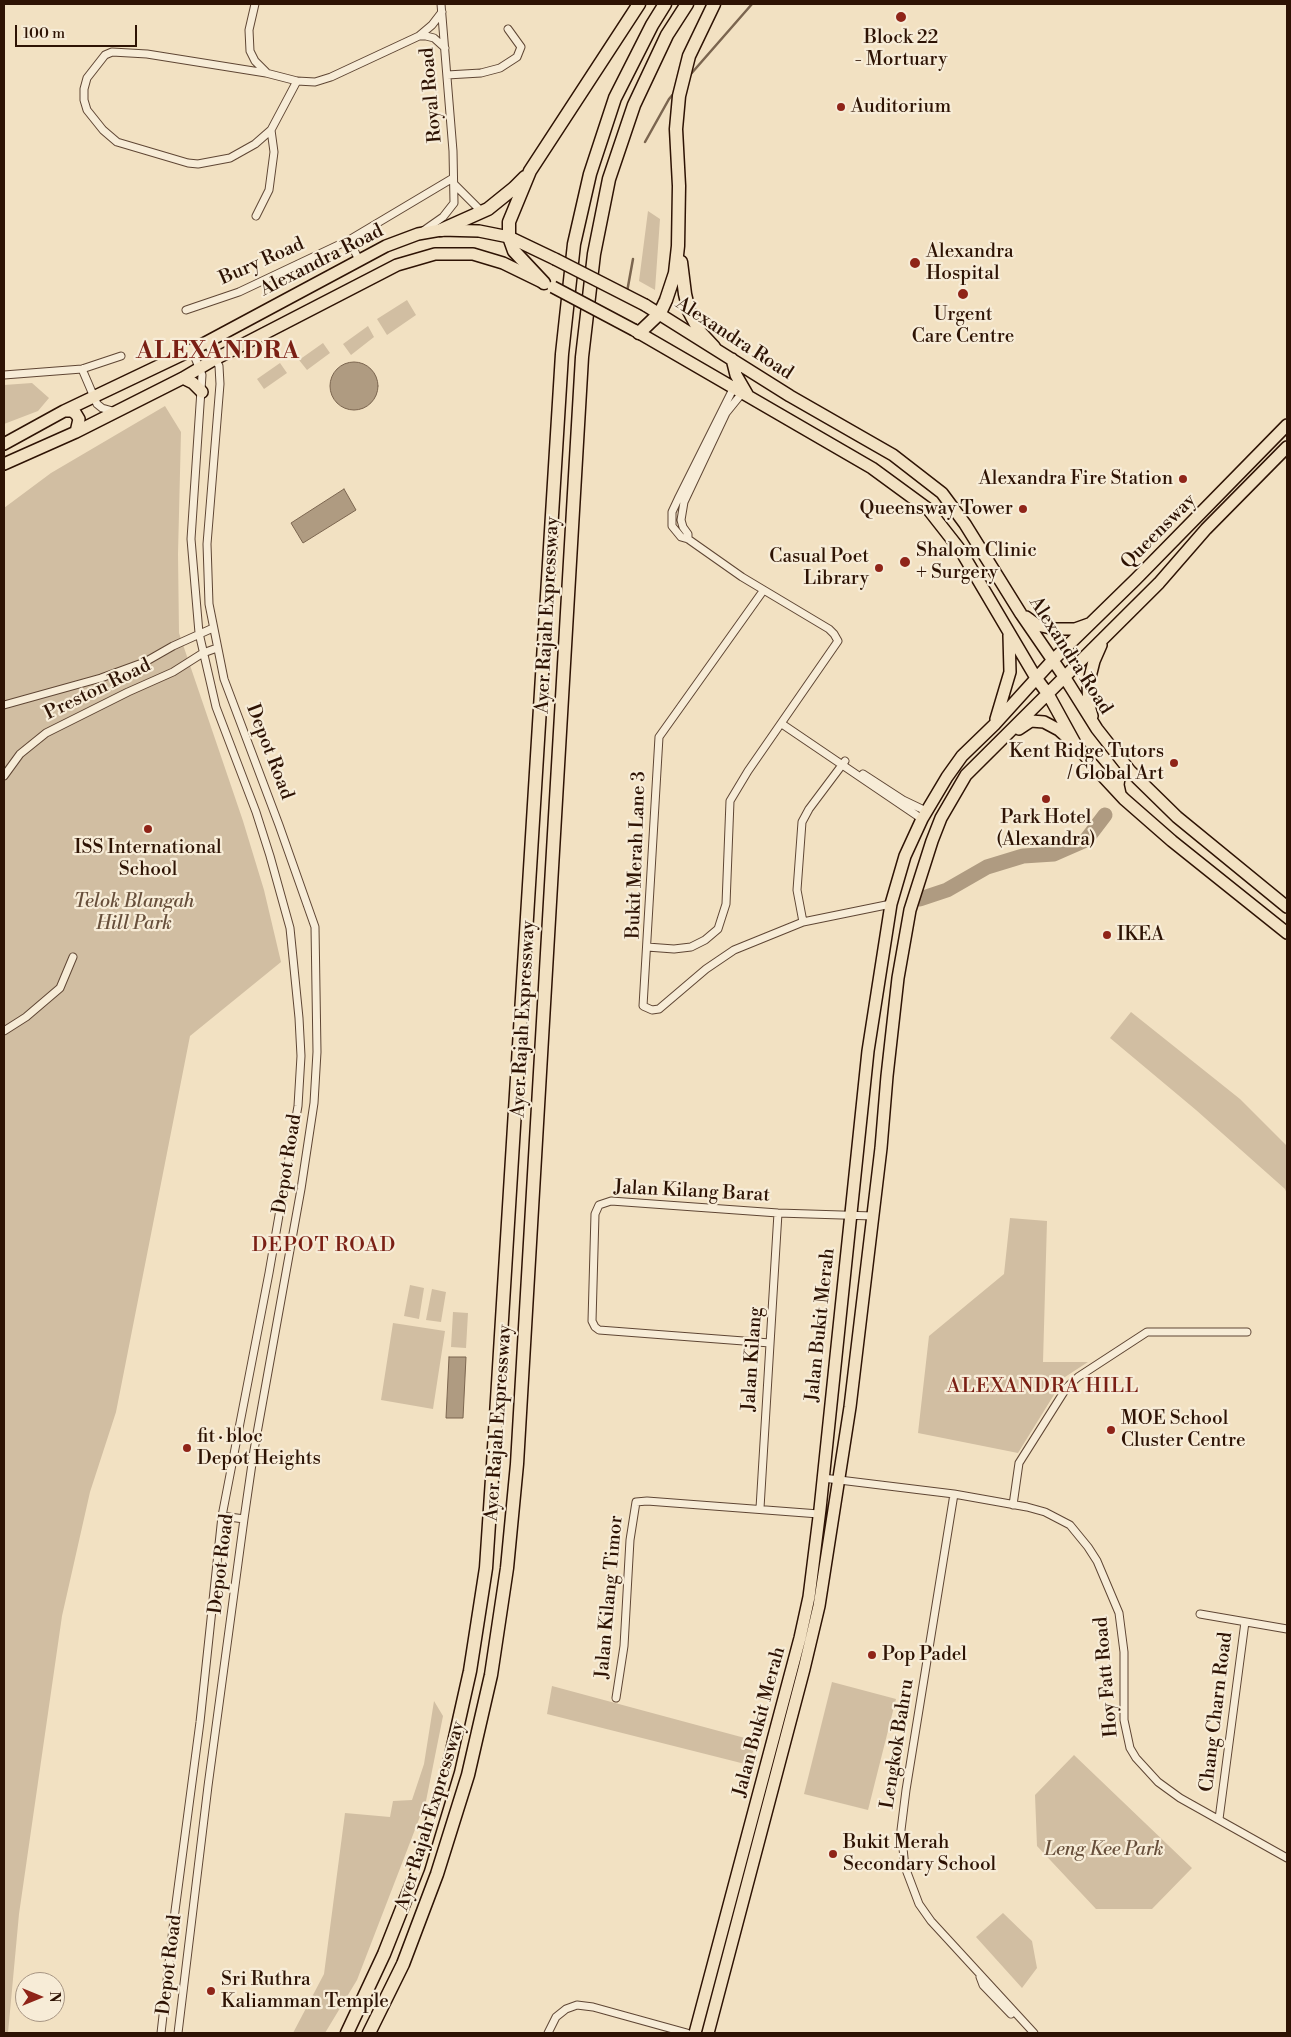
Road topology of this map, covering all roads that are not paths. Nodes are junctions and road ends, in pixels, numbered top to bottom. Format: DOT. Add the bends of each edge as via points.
graph roads {
  1 [pos="254,4"];
  2 [pos="441,4"];
  3 [pos="639,4"];
  4 [pos="665,4"];
  5 [pos="687,4"];
  6 [pos="714,4"];
  7 [pos="442,12"];
  8 [pos="508,29"];
  9 [pos="420,36"];
  10 [pos="445,48"];
  11 [pos="266,73"];
  12 [pos="447,75"];
  13 [pos="297,82"];
  14 [pos="271,130"];
  15 [pos="530,172"];
  16 [pos="454,181"];
  17 [pos="482,212"];
  18 [pos="256,216"];
  19 [pos="441,230"];
  20 [pos="418,234"];
  21 [pos="509,238"];
  22 [pos="349,240"];
  23 [pos="678,246"];
  24 [pos="360,260"];
  25 [pos="549,285"];
  26 [pos="186,310"];
  27 [pos="660,312"];
  28 [pos="636,332"];
  29 [pos="207,342"];
  30 [pos="714,347"];
  31 [pos="192,350"];
  32 [pos="121,356"];
  33 [pos="215,359"];
  34 [pos="732,360"];
  35 [pos="82,369"];
  36 [pos="200,369"];
  37 [pos="4,375"];
  38 [pos="183,378"];
  39 [pos="202,392"];
  40 [pos="742,392"];
  41 [pos="94,397"];
  42 [pos="64,411"];
  43 [pos="116,412"];
  44 [pos="1287,425"];
  45 [pos="76,432"];
  46 [pos="4,444"];
  47 [pos="1287,447"];
  48 [pos="4,464"];
  49 [pos="763,591"];
  50 [pos="1021,614"];
  51 [pos="1093,623"];
  52 [pos="213,628"];
  53 [pos="199,633"];
  54 [pos="1009,633"];
  55 [pos="1103,639"];
  56 [pos="217,648"];
  57 [pos="203,653"];
  58 [pos="1052,661"];
  59 [pos="1036,678"];
  60 [pos="1065,678"];
  61 [pos="1048,694"];
  62 [pos="4,705"];
  63 [pos="783,722"];
  64 [pos="994,725"];
  65 [pos="1097,729"];
  66 [pos="1005,738"];
  67 [pos="1076,745"];
  68 [pos="843,763"];
  69 [pos="1130,771"];
  70 [pos="4,776"];
  71 [pos="1120,794"];
  72 [pos="924,815"];
  73 [pos="891,904"];
  74 [pos="1287,907"];
  75 [pos="803,922"];
  76 [pos="1287,933"];
  77 [pos="647,947"];
  78 [pos="73,958"];
  79 [pos="875,1002"];
  80 [pos="895,1004"];
  81 [pos="4,1031"];
  82 [pos="778,1213"];
  83 [pos="851,1214"];
  84 [pos="873,1216"];
  85 [pos="862,1301"];
  86 [pos="839,1323"];
  87 [pos="1247,1332"];
  88 [pos="770,1343"];
  89 [pos="823,1478"];
  90 [pos="839,1480"];
  91 [pos="954,1494"];
  92 [pos="1013,1505"];
  93 [pos="760,1508"];
  94 [pos="819,1514"];
  95 [pos="222,1516"];
  96 [pos="244,1519"];
  97 [pos="1200,1614"];
  98 [pos="1245,1622"];
  99 [pos="1287,1629"];
  100 [pos="616,1698"];
  101 [pos="1219,1818"];
  102 [pos="1287,1858"];
  103 [pos="980,1976"];
  104 [pos="161,2033"];
  105 [pos="178,2033"];
  106 [pos="347,2033"];
  107 [pos="369,2033"];
  108 [pos="548,2033"];
  109 [pos="687,2033"];
  110 [pos="695,2033"];
  111 [pos="708,2033"];
  112 [pos="1029,2033"];
  113 [pos="1034,2033"];
  1 -- 11 [label="street" via="249,30 250,51"];
  2 -- 7 [label="street, Royal Road"];
  3 -- 15 [label="highway"];
  4 -- 106 [label="highway, Ayer Rajah Expressway" via="615,98 590,174 574,244 562,354 486,1568 470,1671 448,1769 418,1868 384,1954"];
  5 -- 107 [label="highway, Ayer Rajah Expressway" via="667,35 634,105 609,179 594,254 583,348 517,1464 492,1675 468,1775 437,1874 403,1964"];
  6 -- 23 [label="highway" via="689,56 679,96 676,129"];
  7 -- 9 [label="street"];
  7 -- 10 [label="street, Royal Road"];
  8 -- 12 [label="street" via="521,47 517,57 500,68 481,73"];
  9 -- 10 [label="street" via="434,38"];
  9 -- 13 [label="street" via="331,78"];
  10 -- 12 [label="street, Royal Road"];
  11 -- 13 [label="street"];
  11 -- 14 [label="street" via="147,54 112,52 105,55 87,78 84,100 103,130 117,142 188,163 230,158 255,144"];
  12 -- 16 [label="street, Royal Road"];
  13 -- 14 [label="street"];
  14 -- 18 [label="street" via="274,152 268,190"];
  15 -- 17 [label="highway"];
  15 -- 21 [label="highway" via="509,222"];
  16 -- 17 [label="street"];
  16 -- 20 [label="street, Royal Road" via="454,203 450,210"];
  16 -- 22 [label="street, Bury Road"];
  17 -- 19 [label="highway"];
  19 -- 20 [label="main road, Alexandra Road"];
  19 -- 21 [label="main road, Alexandra Road" via="480,231"];
  20 -- 24 [label="main road, Alexandra Road"];
  21 -- 25 [label="highway" via="514,251"];
  21 -- 27 [label="main road, Alexandra Road, bridge"];
  22 -- 24 [label="street"];
  22 -- 26 [label="street, Bury Road" via="239,292"];
  23 -- 27 [label="highway" via="672,285"];
  23 -- 30 [label="highway" via="689,311 700,332"];
  24 -- 29 [label="main road, Alexandra Road"];
  25 -- 28 [label="main road, Alexandra Road, bridge"];
  25 -- 33 [label="main road, Alexandra Road" via="503,263 472,254 435,254 397,265"];
  27 -- 28 [label="highway"];
  27 -- 30 [label="main road, Alexandra Road"];
  28 -- 40 [label="main road, Alexandra Road"];
  29 -- 31 [label="main road, Alexandra Road"];
  29 -- 33 [label="street, Depot Road"];
  30 -- 34 [label="main road, Alexandra Road"];
  31 -- 36 [label="street, Depot Road"];
  31 -- 41 [label="main road, Alexandra Road"];
  32 -- 35 [label="street"];
  33 -- 36 [label="main road, Alexandra Road"];
  33 -- 52 [label="street, Depot Road" via="219,366 220,384 207,544"];
  34 -- 40 [label="main road"];
  34 -- 50 [label="main road, Alexandra Road" via="893,455 942,494 965,524"];
  35 -- 37 [label="street"];
  35 -- 41 [label="street"];
  36 -- 38 [label="main road, Alexandra Road"];
  36 -- 39 [label="street, Depot Road"];
  38 -- 39 [label="main road"];
  38 -- 43 [label="main road, Alexandra Road"];
  39 -- 53 [label="street, Depot Road" via="191,539"];
  40 -- 49 [label="street" via="672,512 671,520 681,537"];
  40 -- 54 [label="main road, Alexandra Road" via="872,468 928,509 960,551"];
  41 -- 42 [label="main road, Alexandra Road"];
  41 -- 43 [label="street" via="102,408"];
  42 -- 45 [label="main road" via="72,411 79,419"];
  42 -- 46 [label="main road, Alexandra Road"];
  43 -- 45 [label="main road, Alexandra Road"];
  44 -- 51 [label="main road, Queensway"];
  45 -- 48 [label="main road, Alexandra Road"];
  47 -- 55 [label="main road, Queensway"];
  49 -- 63 [label="street, Bukit Merah Lane 3" via="829,629 838,642"];
  49 -- 77 [label="street, Bukit Merah Lane 3" via="659,737"];
  50 -- 51 [label="main road" via="1037,625 1055,629 1075,629"];
  50 -- 58 [label="main road, Alexandra Road"];
  51 -- 58 [label="main road, Queensway"];
  52 -- 53 [label="street"];
  52 -- 56 [label="street, Depot Road"];
  53 -- 57 [label="street, Depot Road"];
  53 -- 62 [label="street" via="145,662"];
  54 -- 59 [label="main road, Alexandra Road"];
  54 -- 64 [label="main road" via="1010,672"];
  55 -- 60 [label="main road, Queensway"];
  55 -- 65 [label="main road" via="1088,684 1089,706"];
  56 -- 57 [label="street, Preston Road"];
  56 -- 96 [label="street, Depot Road" via="224,679 315,928 317,1052 314,1103"];
  57 -- 70 [label="street, Preston Road" via="173,672 46,733 20,754"];
  57 -- 95 [label="street, Depot Road" via="216,707 256,812 290,928 300,1056 298,1106"];
  58 -- 59 [label="main road, Jalan Bukit Merah"];
  58 -- 60 [label="main road, Alexandra Road"];
  59 -- 61 [label="main road, Alexandra Road"];
  59 -- 64 [label="main road, Jalan Bukit Merah"];
  60 -- 61 [label="main road, Jalan Bukit Merah"];
  60 -- 65 [label="main road, Alexandra Road"];
  61 -- 66 [label="main road, Jalan Bukit Merah"];
  61 -- 67 [label="main road, Alexandra Road"];
  63 -- 68 [label="street"];
  63 -- 77 [label="street, Bukit Merah Lane 3" via="730,801 726,904 718,929 690,947"];
  64 -- 72 [label="main road, Jalan Bukit Merah" via="962,756"];
  65 -- 69 [label="main road, Alexandra Road"];
  66 -- 67 [label="main road" via="1031,721 1044,722 1060,730"];
  66 -- 80 [label="main road, Jalan Bukit Merah" via="966,775 941,818 910,910"];
  67 -- 71 [label="main road, Alexandra Road"];
  68 -- 72 [label="street"];
  68 -- 75 [label="street" via="802,822 797,899"];
  69 -- 71 [label="main road" via="1118,777"];
  69 -- 74 [label="main road, Alexandra Road" via="1177,816"];
  71 -- 76 [label="main road, Alexandra Road" via="1172,841"];
  72 -- 73 [label="main road, Jalan Bukit Merah" via="905,856"];
  73 -- 75 [label="street"];
  73 -- 79 [label="main road, Jalan Bukit Merah"];
  75 -- 77 [label="street" via="734,950 655,1010 644,1006"];
  78 -- 81 [label="street" via="60,988"];
  79 -- 80 [label="main road"];
  79 -- 83 [label="main road, Jalan Bukit Merah"];
  80 -- 84 [label="main road, Jalan Bukit Merah"];
  82 -- 83 [label="street, Jalan Kilang Barat"];
  82 -- 88 [label="street, Jalan Kilang"];
  82 -- 88 [label="street, Jalan Kilang Barat" via="611,1201 599,1206 595,1214 592,1321 599,1330"];
  83 -- 84 [label="street, Jalan Kilang Barat"];
  83 -- 86 [label="main road, Jalan Bukit Merah"];
  84 -- 85 [label="main road, Jalan Bukit Merah"];
  85 -- 86 [label="main road" via="854,1320"];
  85 -- 90 [label="main road, Jalan Bukit Merah"];
  86 -- 89 [label="main road, Jalan Bukit Merah"];
  87 -- 92 [label="street" via="1148,1332 1078,1377 1067,1387 1019,1463"];
  88 -- 93 [label="street, Jalan Kilang"];
  89 -- 90 [label="street, Hoy Fatt Road"];
  89 -- 94 [label="main road, Jalan Bukit Merah"];
  90 -- 91 [label="street, Hoy Fatt Road"];
  90 -- 111 [label="main road, Jalan Bukit Merah" via="812,1637"];
  91 -- 92 [label="street, Hoy Fatt Road"];
  91 -- 103 [label="street, Lengkok Bahru" via="906,1790 902,1838 905,1867 919,1904"];
  92 -- 101 [label="street, Hoy Fatt Road" via="1057,1518 1076,1530 1088,1547 1120,1613 1124,1652 1124,1720 1130,1748 1158,1782 1180,1798"];
  93 -- 94 [label="street, Jalan Kilang Timor"];
  93 -- 100 [label="street, Jalan Kilang Timor" via="636,1502 630,1540 624,1646"];
  94 -- 110 [label="main road, Jalan Bukit Merah" via="800,1638"];
  95 -- 96 [label="street"];
  95 -- 104 [label="street, Depot Road"];
  96 -- 105 [label="street, Depot Road"];
  97 -- 98 [label="street"];
  98 -- 99 [label="street, Chang Charn Road"];
  98 -- 101 [label="street, Chang Charn Road"];
  101 -- 102 [label="street, Hoy Fatt Road"];
  103 -- 112 [label="street, Lengkok Bahru" via="982,1984"];
  103 -- 113 [label="street, Lengkok Bahru"];
  108 -- 109 [label="street" via="556,2017 577,2004"];
}
